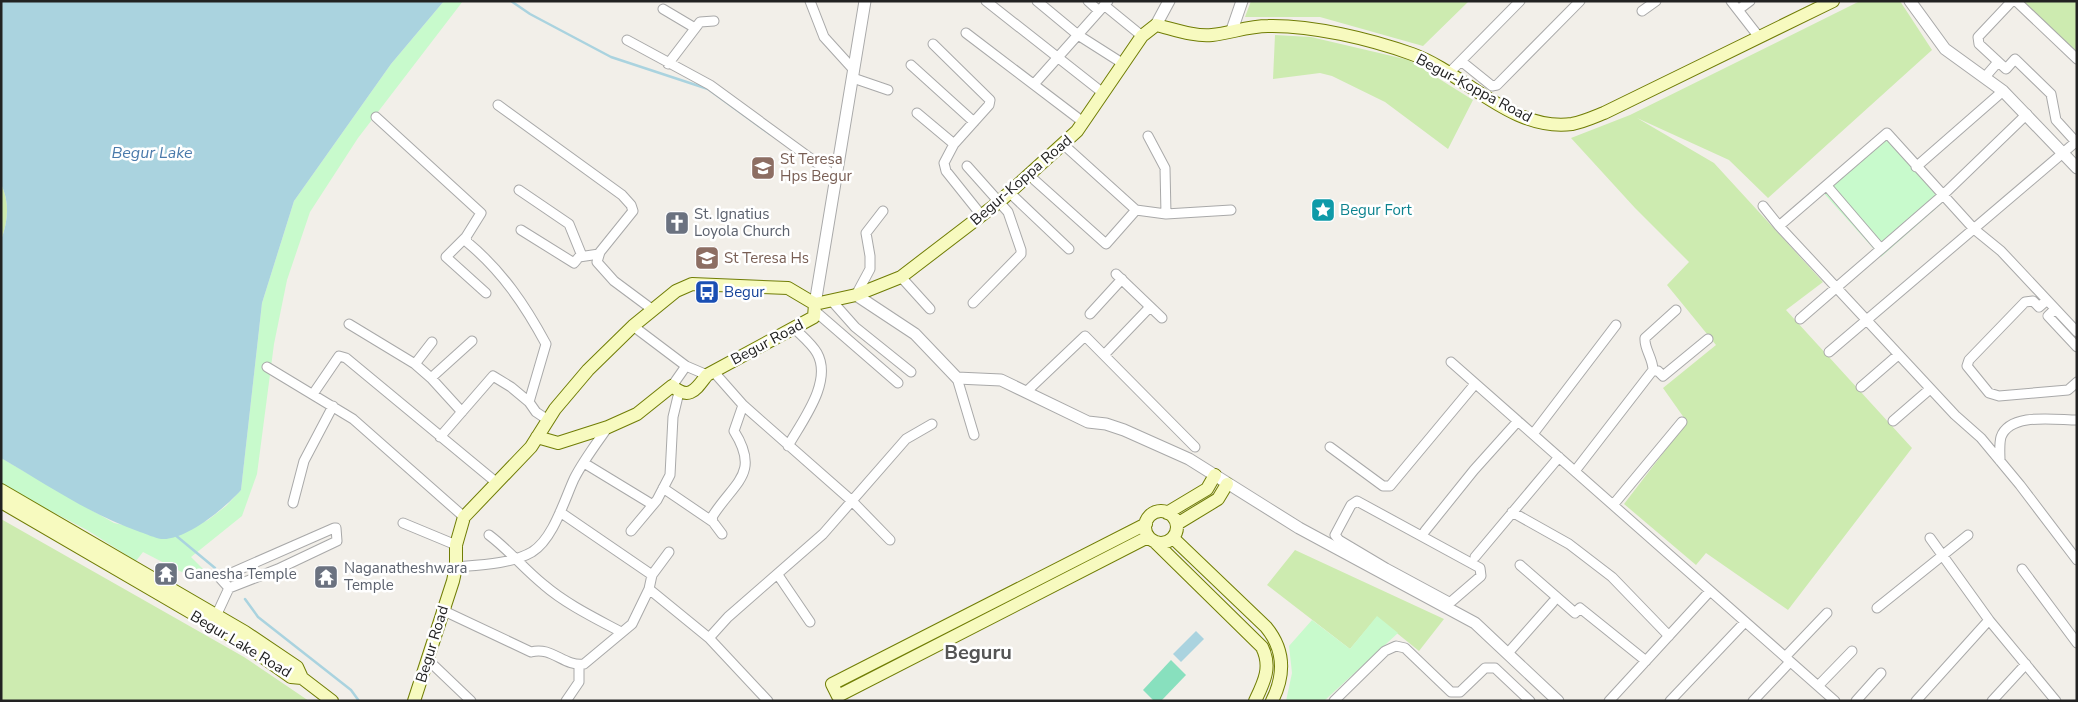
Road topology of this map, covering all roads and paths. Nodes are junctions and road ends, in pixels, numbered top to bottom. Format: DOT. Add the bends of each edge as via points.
graph roads {
  1 [pos="810,1"];
  2 [pos="865,1"];
  3 [pos="986,1"];
  4 [pos="1037,1"];
  5 [pos="1088,1"];
  6 [pos="1242,1"];
  7 [pos="1520,1"];
  8 [pos="1580,1"];
  9 [pos="1656,1"];
  10 [pos="1732,1"];
  11 [pos="1750,1"];
  12 [pos="1832,1"];
  13 [pos="1910,1"];
  14 [pos="2012,1"];
  15 [pos="2016,1"];
  16 [pos="1166,3"];
  17 [pos="1104,6"];
  18 [pos="664,8"];
  19 [pos="1738,10"];
  20 [pos="1642,11"];
  21 [pos="714,21"];
  22 [pos="1156,25"];
  23 [pos="695,28"];
  24 [pos="1232,30"];
  25 [pos="966,33"];
  26 [pos="1078,35"];
  27 [pos="1142,36"];
  28 [pos="1759,37"];
  29 [pos="627,40"];
  30 [pos="933,44"];
  31 [pos="1056,59"];
  32 [pos="2077,59"];
  33 [pos="1461,61"];
  34 [pos="1998,62"];
  35 [pos="668,64"];
  36 [pos="1122,64"];
  37 [pos="911,65"];
  38 [pos="1449,73"];
  39 [pos="853,74"];
  40 [pos="1985,78"];
  41 [pos="1035,83"];
  42 [pos="888,90"];
  43 [pos="2003,91"];
  44 [pos="1102,93"];
  45 [pos="498,105"];
  46 [pos="917,113"];
  47 [pos="2027,114"];
  48 [pos="376,117"];
  49 [pos="974,122"];
  50 [pos="1083,122"];
  51 [pos="1148,136"];
  52 [pos="2076,141"];
  53 [pos="954,144"];
  54 [pos="1064,144"];
  55 [pos="2063,153"];
  56 [pos="967,166"];
  57 [pos="1916,167"];
  58 [pos="2077,168"];
  59 [pos="1030,176"];
  60 [pos="836,177"];
  61 [pos="1826,186"];
  62 [pos="519,190"];
  63 [pos="1010,193"];
  64 [pos="1942,196"];
  65 [pos="999,202"];
  66 [pos="1763,206"];
  67 [pos="1136,210"];
  68 [pos="1231,210"];
  69 [pos="883,211"];
  70 [pos="1166,214"];
  71 [pos="982,216"];
  72 [pos="1779,226"];
  73 [pos="522,230"];
  74 [pos="1974,230"];
  75 [pos="466,237"];
  76 [pos="1069,249"];
  77 [pos="1881,249"];
  78 [pos="599,254"];
  79 [pos="582,256"];
  80 [pos="902,277"];
  81 [pos="1837,288"];
  82 [pos="486,293"];
  83 [pos="856,294"];
  84 [pos="831,300"];
  85 [pos="2047,300"];
  86 [pos="973,304"];
  87 [pos="1150,307"];
  88 [pos="2039,307"];
  89 [pos="815,308"];
  90 [pos="930,309"];
  91 [pos="2055,309"];
  92 [pos="653,310"];
  93 [pos="1676,310"];
  94 [pos="1090,314"];
  95 [pos="2048,316"];
  96 [pos="1162,318"];
  97 [pos="1800,320"];
  98 [pos="1867,321"];
  99 [pos="349,324"];
  100 [pos="1616,325"];
  101 [pos="632,326"];
  102 [pos="794,328"];
  103 [pos="2077,332"];
  104 [pos="472,340"];
  105 [pos="1708,340"];
  106 [pos="432,342"];
  107 [pos="2077,347"];
  108 [pos="1829,352"];
  109 [pos="1898,354"];
  110 [pos="1104,355"];
  111 [pos="1451,362"];
  112 [pos="415,364"];
  113 [pos="686,366"];
  114 [pos="267,367"];
  115 [pos="1653,370"];
  116 [pos="911,372"];
  117 [pos="710,373"];
  118 [pos="431,378"];
  119 [pos="957,378"];
  120 [pos="2077,382"];
  121 [pos="898,383"];
  122 [pos="1475,384"];
  123 [pos="1861,387"];
  124 [pos="676,389"];
  125 [pos="1930,390"];
  126 [pos="1026,392"];
  127 [pos="313,394"];
  128 [pos="529,402"];
  129 [pos="743,405"];
  130 [pos="333,406"];
  131 [pos="462,412"];
  132 [pos="548,420"];
  133 [pos="2077,420"];
  134 [pos="1518,422"];
  135 [pos="1682,422"];
  136 [pos="1893,422"];
  137 [pos="932,424"];
  138 [pos="608,427"];
  139 [pos="1533,434"];
  140 [pos="974,435"];
  141 [pos="440,437"];
  142 [pos="537,437"];
  143 [pos="788,446"];
  144 [pos="1330,446"];
  145 [pos="1195,447"];
  146 [pos="1559,457"];
  147 [pos="2000,460"];
  148 [pos="584,463"];
  149 [pos="1575,471"];
  150 [pos="1214,476"];
  151 [pos="496,483"];
  152 [pos="1227,484"];
  153 [pos="663,488"];
  154 [pos="1,490"];
  155 [pos="852,501"];
  156 [pos="1,502"];
  157 [pos="293,503"];
  158 [pos="653,505"];
  159 [pos="1614,505"];
  160 [pos="560,512"];
  161 [pos="1167,512"];
  162 [pos="1512,512"];
  163 [pos="464,517"];
  164 [pos="712,522"];
  165 [pos="403,523"];
  166 [pos="1146,524"];
  167 [pos="1177,524"];
  168 [pos="53,527"];
  169 [pos="631,531"];
  170 [pos="1425,531"];
  171 [pos="722,534"];
  172 [pos="489,535"];
  173 [pos="1968,535"];
  174 [pos="1173,538"];
  175 [pos="1930,538"];
  176 [pos="1151,539"];
  177 [pos="890,540"];
  178 [pos="456,545"];
  179 [pos="669,552"];
  180 [pos="1943,556"];
  181 [pos="516,557"];
  182 [pos="1475,557"];
  183 [pos="2077,560"];
  184 [pos="1520,565"];
  185 [pos="456,567"];
  186 [pos="2022,569"];
  187 [pos="1385,570"];
  188 [pos="652,575"];
  189 [pos="778,575"];
  190 [pos="229,588"];
  191 [pos="649,588"];
  192 [pos="1710,591"];
  193 [pos="1553,602"];
  194 [pos="190,607"];
  195 [pos="1877,608"];
  196 [pos="442,610"];
  197 [pos="1827,613"];
  198 [pos="216,616"];
  199 [pos="1989,620"];
  200 [pos="810,622"];
  201 [pos="1745,622"];
  202 [pos="621,632"];
  203 [pos="1669,636"];
  204 [pos="709,638"];
  205 [pos="2077,643"];
  206 [pos="1852,651"];
  207 [pos="1508,653"];
  208 [pos="427,659"];
  209 [pos="1788,659"];
  210 [pos="1646,661"];
  211 [pos="2026,664"];
  212 [pos="579,665"];
  213 [pos="1881,673"];
  214 [pos="302,678"];
  215 [pos="1818,686"];
  216 [pos="1262,687"];
  217 [pos="1274,696"];
  218 [pos="1829,699"];
  219 [pos="332,701"];
  220 [pos="414,701"];
  221 [pos="471,701"];
  222 [pos="566,701"];
  223 [pos="768,701"];
  224 [pos="1254,701"];
  225 [pos="1334,701"];
  226 [pos="1530,701"];
  227 [pos="1558,701"];
  228 [pos="1609,701"];
  229 [pos="1670,701"];
  230 [pos="1753,701"];
  231 [pos="1856,701"];
  232 [pos="1916,701"];
  233 [pos="1992,701"];
  234 [pos="2056,701"];
  1 -- 39 [label="street" via="824,37"];
  2 -- 39 [label="street"];
  3 -- 31 [label="street"];
  4 -- 26 [label="street"];
  5 -- 17 [label="street"];
  6 -- 24 [label="street"];
  7 -- 33 [label="street"];
  8 -- 33 [label="street" via="1497,84 1492,86"];
  9 -- 20 [label="street"];
  10 -- 19 [label="street"];
  11 -- 19 [label="street"];
  12 -- 28 [label="main road, Begur-Koppa Road"];
  13 -- 40 [label="street" via="1945,49"];
  14 -- 34 [label="street" via="1978,37 1979,44"];
  15 -- 32 [label="street"];
  16 -- 22 [label="street"];
  17 -- 26 [label="street"];
  17 -- 27 [label="street"];
  18 -- 23 [label="street"];
  19 -- 28 [label="street"];
  21 -- 23 [label="street" via="703,20"];
  22 -- 24 [label="main road, Begur-Koppa Road" via="1205,36"];
  22 -- 27 [label="main road, Begur-Koppa Road"];
  23 -- 35 [label="street"];
  24 -- 38 [label="main road, Begur-Koppa Road" via="1269,26 1328,33 1409,53"];
  25 -- 41 [label="street"];
  26 -- 31 [label="street"];
  26 -- 36 [label="street"];
  27 -- 36 [label="main road, Begur-Koppa Road"];
  28 -- 38 [label="main road, Begur-Koppa Road" via="1604,113 1572,124 1546,123 1524,117"];
  29 -- 35 [label="street"];
  30 -- 49 [label="street" via="990,100 990,105"];
  31 -- 41 [label="street"];
  31 -- 44 [label="street"];
  33 -- 38 [label="street"];
  34 -- 40 [label="street"];
  34 -- 52 [label="street" via="2006,70 2015,59 2051,94 2056,120"];
  35 -- 60 [label="street" via="718,90"];
  36 -- 44 [label="main road, Begur-Koppa Road"];
  37 -- 49 [label="street"];
  39 -- 42 [label="street"];
  39 -- 60 [label="street"];
  40 -- 43 [label="street"];
  41 -- 50 [label="street"];
  43 -- 47 [label="street"];
  43 -- 57 [label="street"];
  44 -- 50 [label="main road, Begur-Koppa Road"];
  45 -- 78 [label="street" via="622,195 631,205 633,211"];
  46 -- 53 [label="street"];
  47 -- 55 [label="street"];
  47 -- 64 [label="street"];
  48 -- 75 [label="street" via="480,211 481,215"];
  49 -- 53 [label="street"];
  50 -- 54 [label="main road, Begur-Koppa Road"];
  51 -- 70 [label="street" via="1165,168"];
  52 -- 55 [label="street"];
  53 -- 71 [label="street" via="944,167"];
  54 -- 59 [label="main road, Begur-Koppa Road"];
  54 -- 67 [label="street"];
  55 -- 58 [label="street"];
  55 -- 74 [label="street"];
  56 -- 65 [label="street"];
  57 -- 61 [label="street" via="1887,134"];
  57 -- 64 [label="street"];
  59 -- 63 [label="main road, Begur-Koppa Road"];
  59 -- 67 [label="street" via="1106,244"];
  60 -- 89 [label="street"];
  61 -- 72 [label="street"];
  61 -- 77 [label="street"];
  62 -- 79 [label="street" via="570,224"];
  63 -- 65 [label="main road, Begur-Koppa Road"];
  63 -- 76 [label="street"];
  64 -- 74 [label="street"];
  64 -- 77 [label="street"];
  65 -- 71 [label="main road, Begur-Koppa Road"];
  65 -- 86 [label="street" via="1008,212 1021,254"];
  66 -- 72 [label="street"];
  67 -- 70 [label="street"];
  68 -- 70 [label="street"];
  69 -- 83 [label="street" via="866,233 870,269"];
  71 -- 80 [label="main road, Begur-Koppa Road"];
  72 -- 81 [label="street"];
  73 -- 79 [label="street" via="574,263"];
  74 -- 85 [label="street" via="2001,251"];
  74 -- 98 [label="street"];
  75 -- 82 [label="street" via="446,257"];
  75 -- 128 [label="street" via="467,242 515,291 546,344"];
  77 -- 81 [label="street"];
  78 -- 79 [label="street"];
  78 -- 92 [label="street" via="597,262 614,281"];
  80 -- 83 [label="main road, Begur-Koppa Road"];
  80 -- 90 [label="street"];
  81 -- 97 [label="street"];
  81 -- 98 [label="street"];
  83 -- 84 [label="main road, Begur-Koppa Road"];
  83 -- 119 [label="street" via="915,334"];
  84 -- 89 [label="main road, Begur-Koppa Road"];
  84 -- 116 [label="street" via="855,327"];
  85 -- 88 [label="street"];
  85 -- 91 [label="street"];
  87 -- 94 [label="street" via="1119,276"];
  87 -- 96 [label="street"];
  87 -- 110 [label="street"];
  88 -- 95 [label="street"];
  88 -- 120 [label="street" via="2033,301 2025,302 1969,360 1967,366 1989,392 1999,396 2068,390"];
  89 -- 92 [label="main road, Begur Road" via="788,288 692,284 676,291"];
  89 -- 102 [label="main road, Begur Road" via="814,317"];
  89 -- 121 [label="street"];
  91 -- 95 [label="street"];
  91 -- 103 [label="street"];
  92 -- 101 [label="main road, Begur Road"];
  93 -- 115 [label="street" via="1645,338"];
  95 -- 107 [label="street"];
  98 -- 108 [label="street"];
  98 -- 109 [label="street"];
  99 -- 112 [label="street"];
  100 -- 139 [label="street"];
  101 -- 113 [label="street"];
  101 -- 132 [label="main road, Begur Road" via="579,380"];
  102 -- 117 [label="main road, Begur Road"];
  102 -- 143 [label="street" via="817,353 822,370 815,396"];
  104 -- 118 [label="street"];
  105 -- 115 [label="street" via="1663,376"];
  106 -- 112 [label="street"];
  109 -- 123 [label="street"];
  109 -- 125 [label="street"];
  110 -- 126 [label="street" via="1085,336"];
  110 -- 145 [label="street"];
  111 -- 122 [label="street"];
  112 -- 118 [label="street"];
  113 -- 117 [label="street"];
  113 -- 124 [label="street" via="678,375"];
  114 -- 127 [label="street"];
  115 -- 149 [label="street"];
  117 -- 124 [label="main road, Begur Road" via="688,394"];
  117 -- 129 [label="street"];
  118 -- 131 [label="street"];
  119 -- 126 [label="street" via="1001,380"];
  119 -- 140 [label="street"];
  122 -- 134 [label="street"];
  122 -- 144 [label="street" via="1390,486 1383,486"];
  124 -- 138 [label="main road, Begur Road" via="637,414"];
  124 -- 153 [label="street" via="670,475"];
  125 -- 136 [label="street"];
  125 -- 147 [label="street"];
  126 -- 150 [label="street" via="1088,422 1106,424 1165,447"];
  127 -- 130 [label="street"];
  127 -- 141 [label="street" via="339,356 346,358"];
  128 -- 131 [label="street" via="493,376"];
  128 -- 132 [label="street"];
  129 -- 143 [label="street"];
  129 -- 164 [label="street" via="734,431 744,447 747,462 744,473 719,506"];
  130 -- 157 [label="street" via="304,461"];
  130 -- 163 [label="street" via="358,422"];
  131 -- 141 [label="street"];
  132 -- 142 [label="main road, Begur Road"];
  133 -- 147 [label="street" via="2018,420 2001,437"];
  134 -- 139 [label="street"];
  134 -- 170 [label="street"];
  135 -- 159 [label="street"];
  137 -- 155 [label="street" via="906,439"];
  138 -- 142 [label="main road, Begur Road" via="558,443"];
  138 -- 148 [label="street"];
  139 -- 146 [label="street"];
  141 -- 151 [label="street"];
  142 -- 151 [label="main road, Begur Road"];
  143 -- 155 [label="street"];
  146 -- 149 [label="street"];
  146 -- 162 [label="street"];
  147 -- 183 [label="street"];
  148 -- 158 [label="street"];
  148 -- 160 [label="street"];
  149 -- 159 [label="street"];
  150 -- 152 [label="street"];
  150 -- 161 [label="main road" via="1207,488"];
  151 -- 163 [label="main road, Begur Road"];
  152 -- 167 [label="main road" via="1218,500"];
  152 -- 187 [label="street" via="1280,517"];
  153 -- 158 [label="street"];
  153 -- 164 [label="street"];
  154 -- 168 [label="main road, Begur Lake Road"];
  155 -- 177 [label="street"];
  155 -- 189 [label="street" via="823,534"];
  156 -- 168 [label="main road, Begur Lake Road"];
  158 -- 169 [label="street"];
  159 -- 192 [label="street"];
  160 -- 181 [label="street" via="540,545"];
  160 -- 188 [label="street"];
  161 -- 166 [label="main road" via="1154,513"];
  161 -- 167 [label="main road"];
  162 -- 182 [label="street"];
  162 -- 203 [label="street" via="1569,544 1612,577"];
  163 -- 178 [label="main road, Begur Road"];
  164 -- 171 [label="street"];
  165 -- 178 [label="street"];
  166 -- 176 [label="main road"];
  166 -- 176 [label="main road" via="832,684 838,696"];
  167 -- 174 [label="main road"];
  168 -- 194 [label="main road, Begur Lake Road"];
  172 -- 181 [label="street"];
  173 -- 180 [label="street"];
  174 -- 176 [label="main road" via="1165,543"];
  174 -- 217 [label="main road" via="1270,633 1282,661 1282,676"];
  175 -- 180 [label="street"];
  176 -- 216 [label="main road" via="1262,647 1268,665"];
  178 -- 185 [label="main road, Begur Road"];
  179 -- 188 [label="street"];
  180 -- 195 [label="street"];
  180 -- 199 [label="street"];
  181 -- 185 [label="street" via="490,564"];
  181 -- 202 [label="street" via="544,585"];
  184 -- 210 [label="street" via="1575,613 1580,608"];
  185 -- 196 [label="main road, Begur Road"];
  186 -- 205 [label="street"];
  187 -- 187 [label="street" via="1339,540 1335,534 1351,504 1357,501 1480,568 1481,576 1448,602"];
  187 -- 207 [label="street" via="1475,623"];
  188 -- 191 [label="street"];
  189 -- 200 [label="street"];
  189 -- 204 [label="street" via="728,617"];
  190 -- 190 [label="street" via="220,578 336,528 337,541"];
  190 -- 198 [label="street"];
  191 -- 202 [label="street" via="636,619"];
  191 -- 204 [label="street"];
  192 -- 201 [label="street"];
  192 -- 203 [label="street"];
  193 -- 207 [label="street"];
  194 -- 198 [label="main road, Begur Lake Road"];
  194 -- 214 [label="main road, Begur Lake Road" via="291,677"];
  196 -- 208 [label="main road, Begur Road"];
  196 -- 212 [label="street" via="531,652 541,649"];
  197 -- 209 [label="street"];
  198 -- 214 [label="main road, Begur Lake Road" via="297,667"];
  199 -- 211 [label="street"];
  199 -- 232 [label="street"];
  201 -- 209 [label="street"];
  201 -- 229 [label="street"];
  202 -- 212 [label="street"];
  203 -- 210 [label="street"];
  204 -- 223 [label="street"];
  206 -- 215 [label="street"];
  207 -- 227 [label="street"];
  208 -- 220 [label="main road, Begur Road"];
  208 -- 221 [label="street"];
  209 -- 215 [label="street"];
  209 -- 230 [label="street"];
  210 -- 228 [label="street"];
  211 -- 233 [label="street"];
  211 -- 234 [label="street"];
  212 -- 222 [label="street" via="579,682"];
  213 -- 231 [label="street"];
  214 -- 219 [label="main road"];
  215 -- 218 [label="street"];
  216 -- 217 [label="main road"];
  216 -- 224 [label="main road"];
  225 -- 226 [label="street" via="1385,651 1396,646 1405,648 1451,692 1460,692 1485,668 1495,668"];
}
